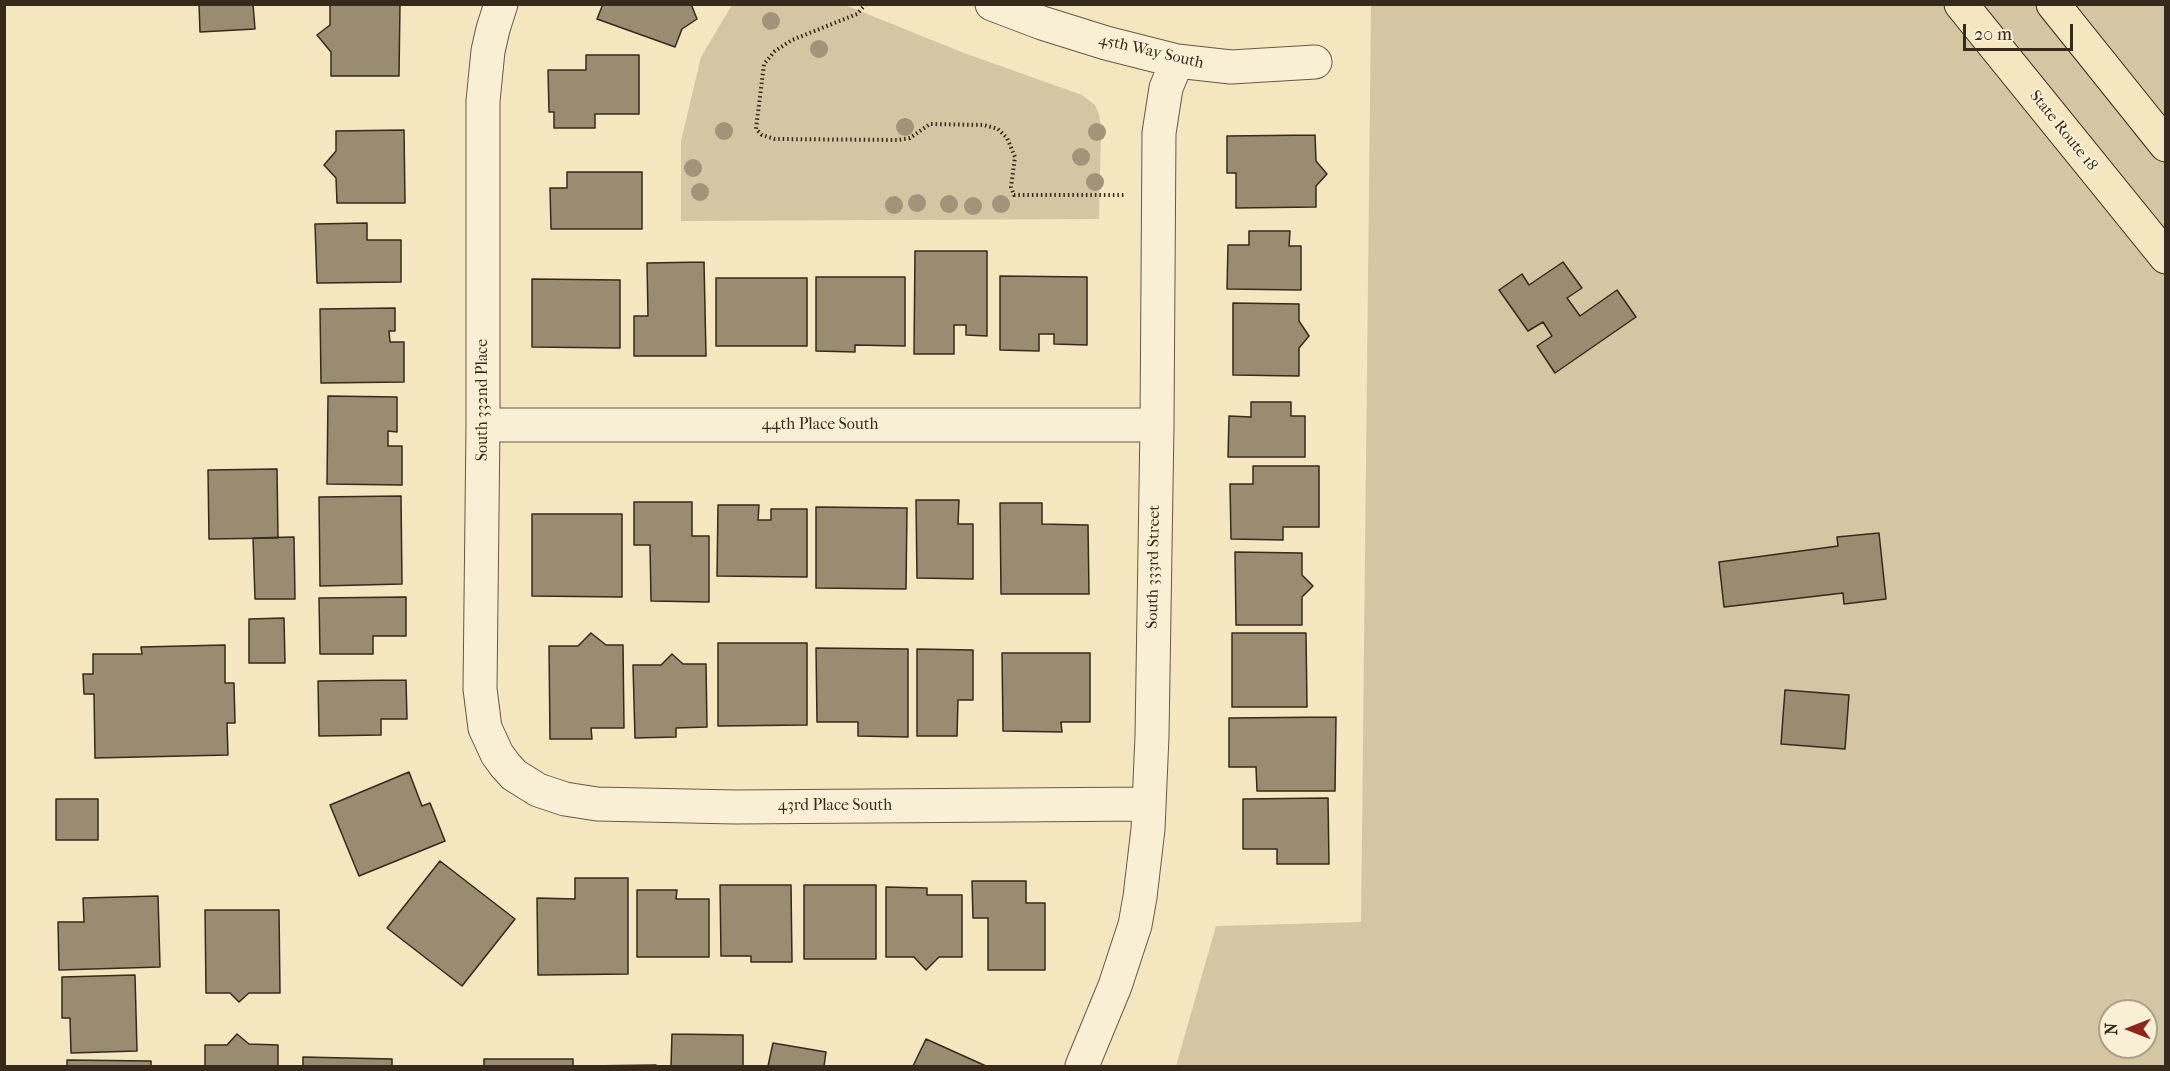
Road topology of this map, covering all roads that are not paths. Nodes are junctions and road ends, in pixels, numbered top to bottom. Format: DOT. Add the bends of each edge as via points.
graph roads {
  1 [pos="501,4"];
  2 [pos="992,4"];
  3 [pos="1961,4"];
  4 [pos="2053,4"];
  5 [pos="1177,61"];
  6 [pos="1315,62"];
  7 [pos="2166,145"];
  8 [pos="2166,257"];
  9 [pos="483,425"];
  10 [pos="1157,425"];
  11 [pos="525,782"];
  12 [pos="1149,804"];
  13 [pos="1082,1066"];
  1 -- 9 [label="street, South 332nd Place" via="488,51 483,101"];
  2 -- 5 [label="street, 45th Way South" via="1106,43"];
  3 -- 8 [label="highway, State Route 18"];
  4 -- 7 [label="highway"];
  5 -- 6 [label="street, 45th Way South" via="1231,67"];
  5 -- 10 [label="street, South 333rd Street" via="1161,109 1159,133"];
  9 -- 10 [label="street, 44th Place South"];
  9 -- 11 [label="street, South 332nd Place" via="482,711 485,728 498,754"];
  10 -- 12 [label="street, South 333rd Street"];
  11 -- 12 [label="street, 43rd Place South" via="565,799 628,806"];
  12 -- 13 [label="street, South 333rd Street" via="1135,925"];
}
